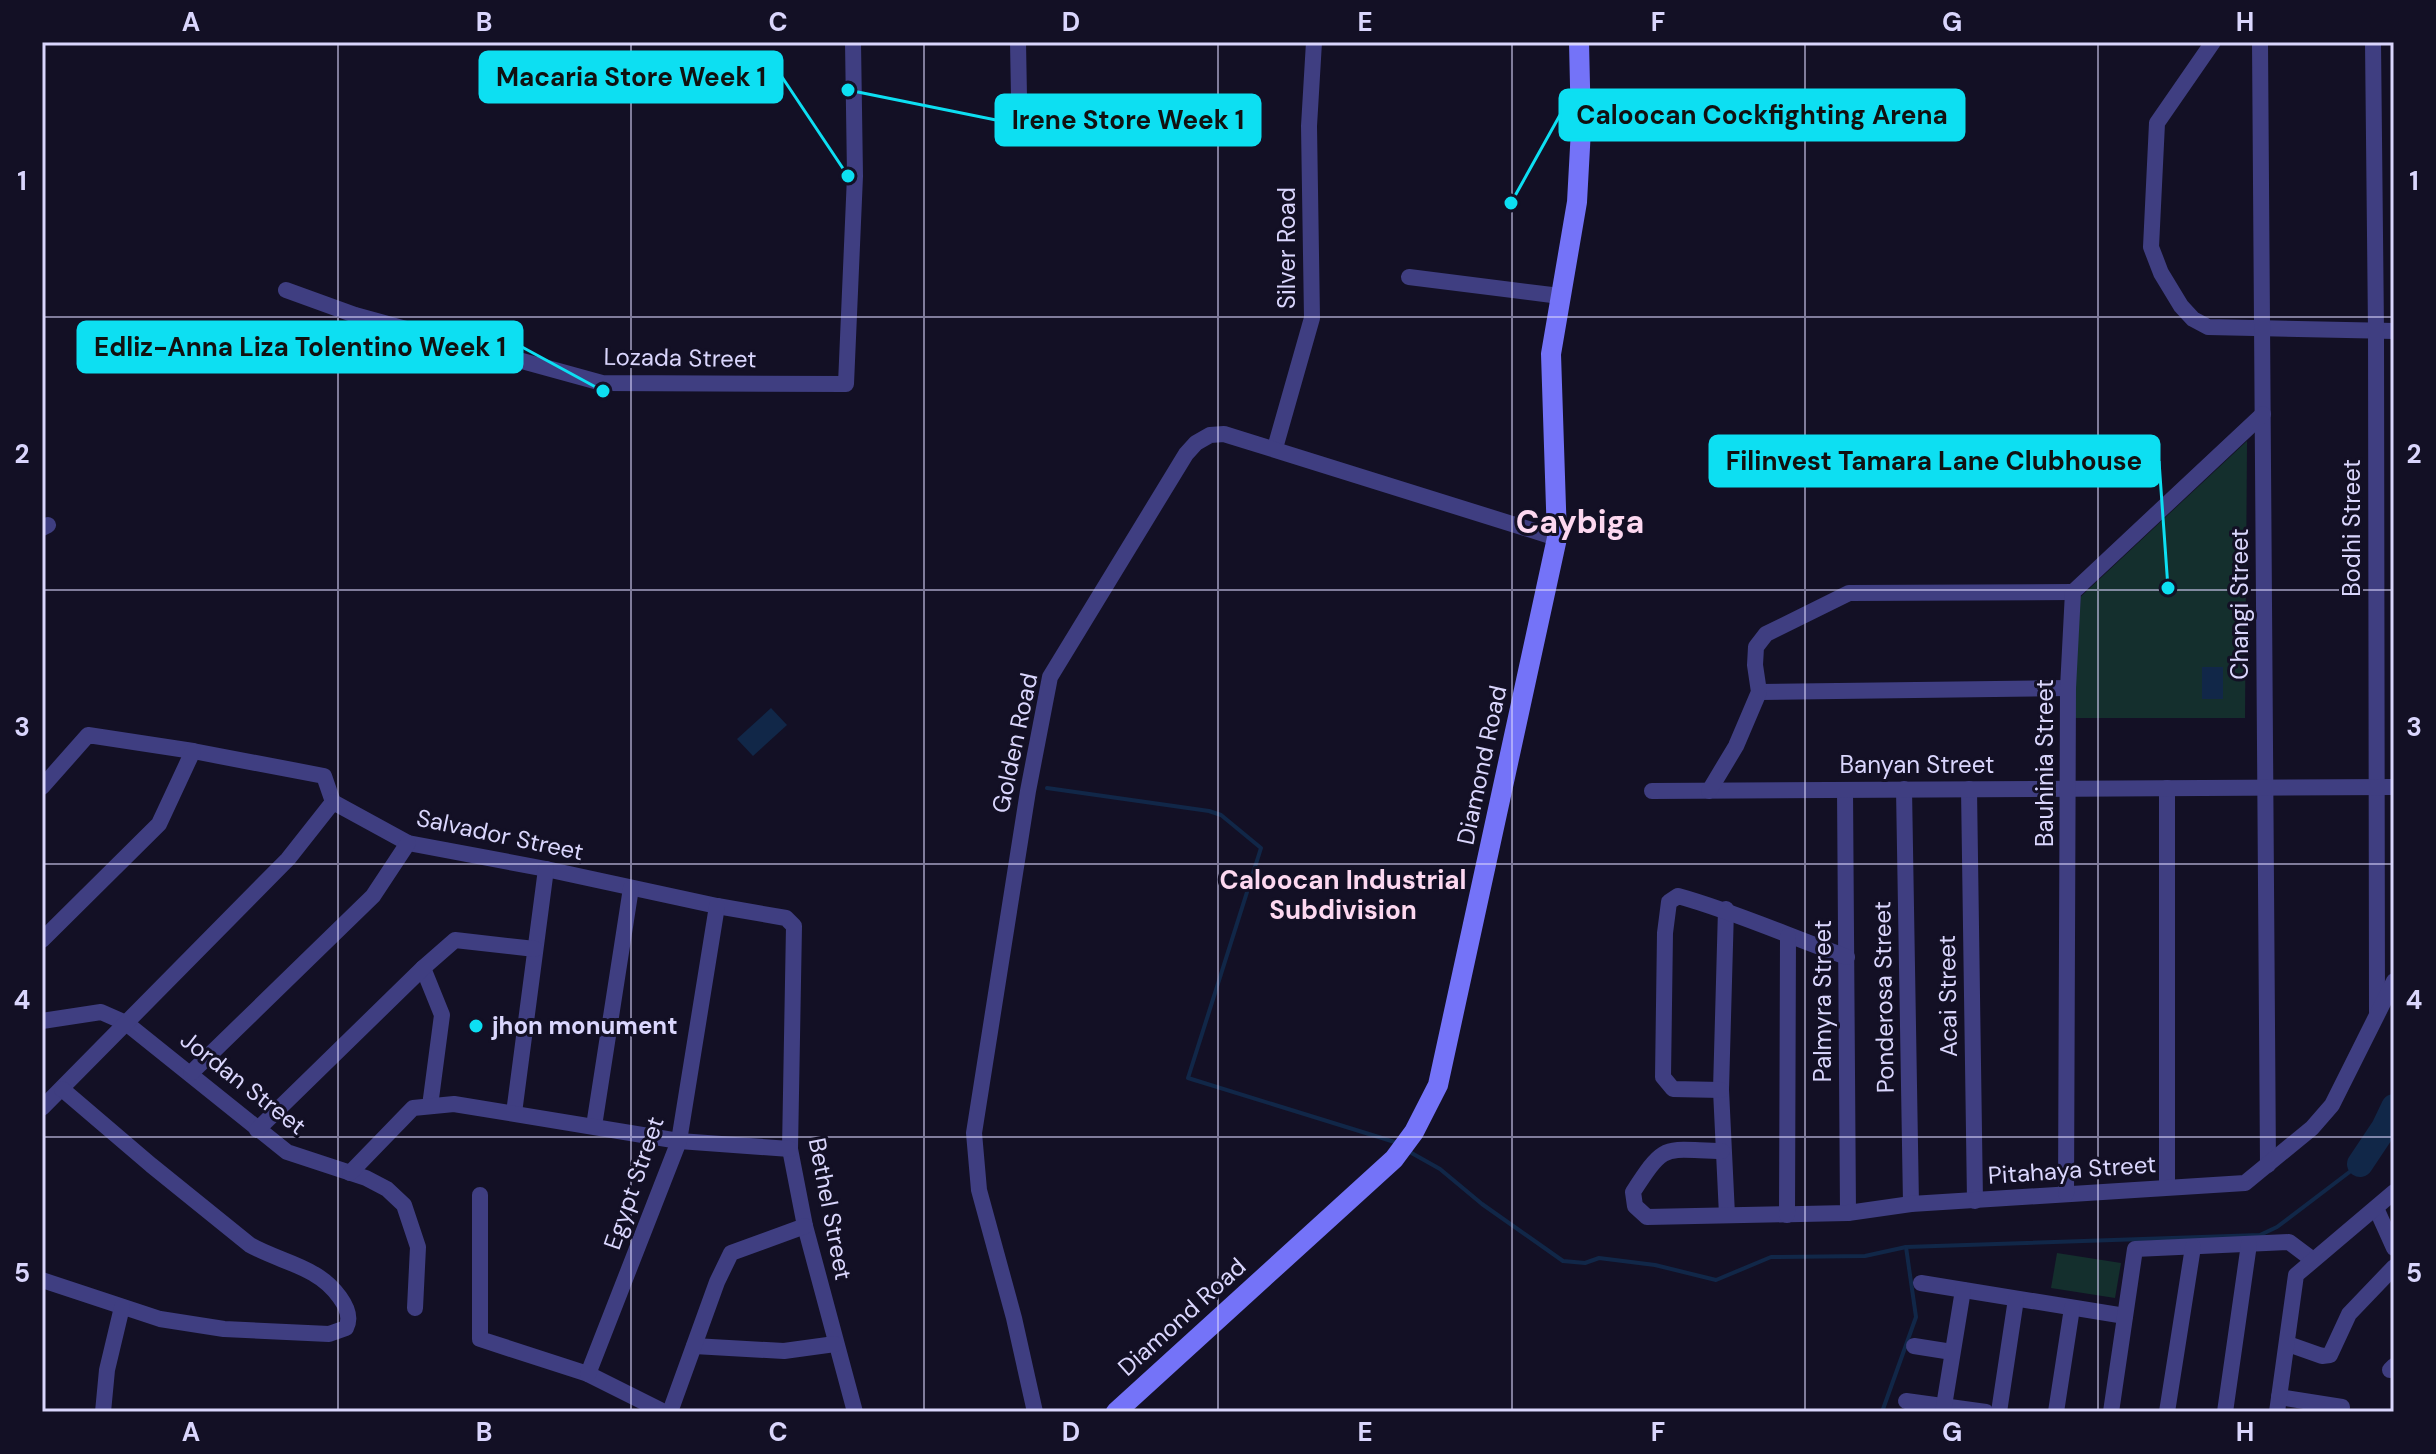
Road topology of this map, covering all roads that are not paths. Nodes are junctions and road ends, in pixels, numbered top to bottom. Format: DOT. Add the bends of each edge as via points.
graph roads {
  1 [pos="853,42"];
  2 [pos="1018,42"];
  3 [pos="1314,42"];
  4 [pos="1579,42"];
  5 [pos="2213,42"];
  6 [pos="2260,42"];
  7 [pos="2373,42"];
  8 [pos="1019,97"];
  9 [pos="1409,277"];
  10 [pos="286,290"];
  11 [pos="1560,296"];
  12 [pos="2262,329"];
  13 [pos="2376,331"];
  14 [pos="2394,331"];
  15 [pos="2263,414"];
  16 [pos="1275,448"];
  17 [pos="1557,538"];
  18 [pos="2073,592"];
  19 [pos="2068,688"];
  20 [pos="1759,692"];
  21 [pos="193,751"];
  22 [pos="2375,786"];
  23 [pos="42,787"];
  24 [pos="2265,787"];
  25 [pos="2394,787"];
  26 [pos="2068,788"];
  27 [pos="2167,788"];
  28 [pos="1904,789"];
  29 [pos="1969,789"];
  30 [pos="1845,790"];
  31 [pos="1652,791"];
  32 [pos="1709,791"];
  33 [pos="333,802"];
  34 [pos="408,843"];
  35 [pos="546,869"];
  36 [pos="631,888"];
  37 [pos="717,906"];
  38 [pos="1726,909"];
  39 [pos="786,918"];
  40 [pos="1788,936"];
  41 [pos="42,940"];
  42 [pos="535,949"];
  43 [pos="1847,957"];
  44 [pos="423,968"];
  45 [pos="2394,981"];
  46 [pos="2377,1015"];
  47 [pos="42,1021"];
  48 [pos="126,1023"];
  49 [pos="191,1073"];
  50 [pos="62,1089"];
  51 [pos="1721,1090"];
  52 [pos="430,1106"];
  53 [pos="42,1108"];
  54 [pos="514,1113"];
  55 [pos="594,1126"];
  56 [pos="257,1130"];
  57 [pos="679,1141"];
  58 [pos="790,1149"];
  59 [pos="1722,1151"];
  60 [pos="2268,1165"];
  61 [pos="350,1173"];
  62 [pos="2167,1186"];
  63 [pos="2394,1192"];
  64 [pos="2066,1194"];
  65 [pos="480,1195"];
  66 [pos="1975,1201"];
  67 [pos="1911,1204"];
  68 [pos="2376,1208"];
  69 [pos="1848,1213"];
  70 [pos="1727,1215"];
  71 [pos="1787,1215"];
  72 [pos="805,1226"];
  73 [pos="2249,1244"];
  74 [pos="2193,1247"];
  75 [pos="2394,1248"];
  76 [pos="2313,1260"];
  77 [pos="2394,1267"];
  78 [pos="42,1280"];
  79 [pos="1921,1283"];
  80 [pos="1963,1290"];
  81 [pos="2016,1299"];
  82 [pos="122,1307"];
  83 [pos="415,1308"];
  84 [pos="2072,1308"];
  85 [pos="2125,1316"];
  86 [pos="835,1344"];
  87 [pos="2288,1344"];
  88 [pos="694,1346"];
  89 [pos="1914,1346"];
  90 [pos="1952,1352"];
  91 [pos="588,1374"];
  92 [pos="1906,1401"];
  93 [pos="2278,1404"];
  94 [pos="2342,1407"];
  95 [pos="1944,1409"];
  96 [pos="103,1412"];
  97 [pos="667,1412"];
  98 [pos="855,1412"];
  99 [pos="1035,1412"];
  100 [pos="1116,1412"];
  101 [pos="1986,1412"];
  102 [pos="1999,1412"];
  103 [pos="2056,1412"];
  104 [pos="2111,1412"];
  105 [pos="2167,1412"];
  106 [pos="2225,1412"];
  1 -- 10 [label="street, Lozada Street" via="855,176 846,384 602,383 355,315"];
  2 -- 8 [label="street"];
  3 -- 16 [label="street, Silver Road" via="1309,126 1312,318"];
  4 -- 11 [label="main road, Diamond Road" via="1577,202"];
  5 -- 12 [label="street" via="2157,123 2151,247 2161,273 2193,319 2208,327"];
  6 -- 12 [label="street, Changi Street"];
  7 -- 13 [label="street, Bodhi Street"];
  9 -- 11 [label="street"];
  11 -- 17 [label="main road, Diamond Road" via="1551,354"];
  12 -- 13 [label="street"];
  12 -- 15 [label="street, Changi Street"];
  13 -- 14 [label="street"];
  13 -- 22 [label="street, Bodhi Street"];
  15 -- 18 [label="street"];
  15 -- 24 [label="street, Changi Street"];
  16 -- 17 [label="street, Golden Road"];
  16 -- 99 [label="street, Golden Road" via="1224,434 1196,443 1050,677 974,1133 979,1190"];
  17 -- 100 [label="main road, Diamond Road" via="1441,1075 1404,1147"];
  18 -- 19 [label="street, Bauhinia Street"];
  18 -- 20 [label="street" via="1849,593 1766,634 1756,647"];
  19 -- 20 [label="street"];
  19 -- 26 [label="street, Bauhinia Street"];
  20 -- 32 [label="street"];
  21 -- 23 [label="street, Salvador Street" via="88,735"];
  21 -- 33 [label="street, Salvador Street" via="324,776"];
  21 -- 41 [label="street" via="159,824"];
  22 -- 24 [label="street, Banyan Street"];
  22 -- 25 [label="street, Banyan Street"];
  22 -- 46 [label="street, Bodhi Street"];
  24 -- 27 [label="street, Banyan Street"];
  24 -- 60 [label="street, Changi Street"];
  26 -- 27 [label="street, Banyan Street"];
  26 -- 29 [label="street, Banyan Street"];
  26 -- 64 [label="street, Bauhinia Street"];
  27 -- 62 [label="street"];
  28 -- 29 [label="street, Banyan Street"];
  28 -- 30 [label="street, Banyan Street"];
  28 -- 67 [label="street, Ponderosa Street"];
  29 -- 66 [label="street, Acai Street"];
  30 -- 32 [label="street, Banyan Street"];
  30 -- 43 [label="street, Palmyra Street"];
  31 -- 32 [label="street, Banyan Street"];
  33 -- 34 [label="street, Salvador Street"];
  33 -- 48 [label="street" via="288,859"];
  34 -- 35 [label="street, Salvador Street"];
  34 -- 49 [label="street" via="373,896"];
  35 -- 36 [label="street, Salvador Street"];
  35 -- 42 [label="street"];
  36 -- 37 [label="street, Salvador Street"];
  36 -- 55 [label="street"];
  37 -- 39 [label="street, Salvador Street"];
  37 -- 57 [label="street, Egypt Street"];
  38 -- 40 [label="street"];
  38 -- 51 [label="street"];
  38 -- 51 [label="street" via="1678,896 1669,902 1665,933 1663,1077 1673,1089"];
  39 -- 58 [label="street, Bethel Street" via="794,926"];
  40 -- 43 [label="street"];
  40 -- 71 [label="street"];
  42 -- 44 [label="street" via="455,940"];
  42 -- 54 [label="street"];
  43 -- 69 [label="street, Palmyra Street"];
  44 -- 52 [label="street" via="442,1015"];
  44 -- 56 [label="street"];
  45 -- 46 [label="street, Pitahaya Street"];
  46 -- 60 [label="street, Pitahaya Street" via="2332,1105"];
  47 -- 48 [label="street, Jordan Street" via="101,1012"];
  48 -- 49 [label="street, Jordan Street"];
  48 -- 50 [label="street"];
  49 -- 56 [label="street, Jordan Street"];
  50 -- 53 [label="street"];
  50 -- 82 [label="street" via="250,1245 316,1274 345,1304 350,1321 329,1334 264,1332 160,1319"];
  51 -- 59 [label="street"];
  52 -- 54 [label="street"];
  52 -- 61 [label="street" via="413,1108"];
  54 -- 55 [label="street"];
  55 -- 57 [label="street"];
  56 -- 61 [label="street, Jordan Street" via="287,1152"];
  57 -- 58 [label="street"];
  57 -- 91 [label="street, Egypt Street"];
  58 -- 72 [label="street, Bethel Street"];
  59 -- 70 [label="street"];
  59 -- 70 [label="street, Pitahaya Street" via="1667,1150 1633,1192 1635,1206 1647,1217"];
  60 -- 62 [label="street, Pitahaya Street" via="2245,1183"];
  61 -- 83 [label="street, Jordan Street" via="387,1189 404,1205 418,1247"];
  62 -- 64 [label="street, Pitahaya Street"];
  63 -- 68 [label="street"];
  64 -- 66 [label="street, Pitahaya Street"];
  65 -- 91 [label="street" via="480,1339"];
  66 -- 67 [label="street, Pitahaya Street"];
  67 -- 69 [label="street, Pitahaya Street"];
  68 -- 75 [label="street"];
  68 -- 76 [label="street"];
  69 -- 71 [label="street, Pitahaya Street"];
  70 -- 71 [label="street, Pitahaya Street"];
  72 -- 86 [label="street, Bethel Street"];
  72 -- 88 [label="street" via="731,1253"];
  73 -- 74 [label="street"];
  73 -- 76 [label="street" via="2289,1242"];
  73 -- 106 [label="street"];
  74 -- 85 [label="street" via="2135,1249"];
  74 -- 105 [label="street"];
  76 -- 87 [label="street" via="2296,1275"];
  77 -- 87 [label="street" via="2349,1314 2330,1355"];
  78 -- 82 [label="street"];
  79 -- 80 [label="street"];
  80 -- 81 [label="street"];
  80 -- 90 [label="street"];
  81 -- 84 [label="street"];
  81 -- 102 [label="street"];
  82 -- 96 [label="street"];
  84 -- 85 [label="street"];
  84 -- 103 [label="street"];
  85 -- 104 [label="street"];
  86 -- 88 [label="street" via="784,1351"];
  86 -- 98 [label="street, Bethel Street"];
  87 -- 93 [label="street"];
  88 -- 97 [label="street"];
  89 -- 90 [label="street"];
  90 -- 95 [label="street"];
  91 -- 97 [label="street"];
  92 -- 95 [label="street"];
  93 -- 94 [label="street"];
  95 -- 101 [label="street"];
}
